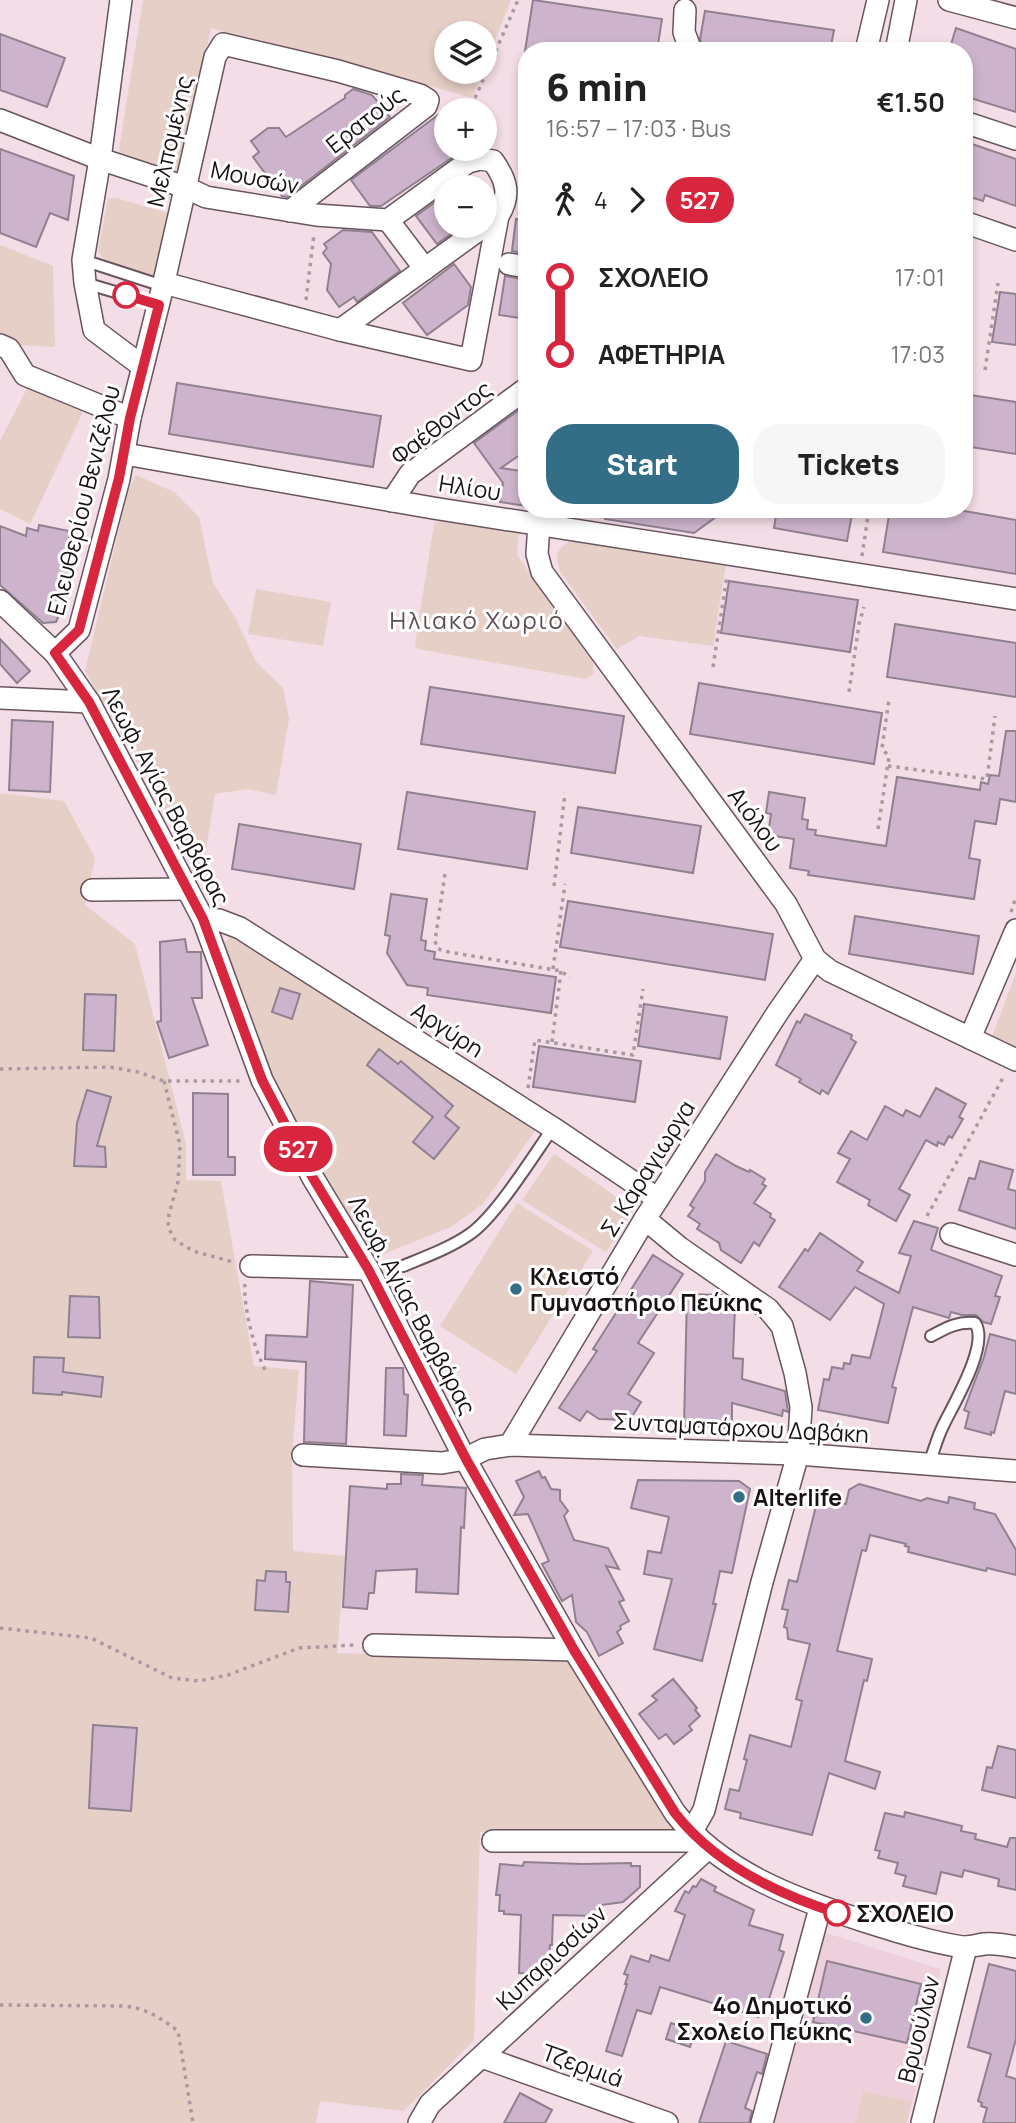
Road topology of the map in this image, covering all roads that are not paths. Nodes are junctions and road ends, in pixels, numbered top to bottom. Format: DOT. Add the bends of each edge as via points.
graph roads {
  1 [pos="121,0"];
  2 [pos="878,0"];
  3 [pos="906,0"];
  4 [pos="949,0"];
  5 [pos="685,10"];
  6 [pos="1016,18"];
  7 [pos="688,42"];
  8 [pos="868,42"];
  9 [pos="898,42"];
  10 [pos="338,71"];
  11 [pos="0,120"];
  12 [pos="973,125"];
  13 [pos="1016,139"];
  14 [pos="100,159"];
  15 [pos="185,187"];
  16 [pos="290,211"];
  17 [pos="498,216"];
  18 [pos="388,220"];
  19 [pos="973,225"];
  20 [pos="1016,240"];
  21 [pos="83,260"];
  22 [pos="425,269"];
  23 [pos="85,283"];
  24 [pos="162,291"];
  25 [pos="340,330"];
  26 [pos="0,345"];
  27 [pos="142,366"];
  28 [pos="518,395"];
  29 [pos="130,418"];
  30 [pos="125,454"];
  31 [pos="392,501"];
  32 [pos="539,524"];
  33 [pos="1016,599"];
  34 [pos="0,601"];
  35 [pos="55,653"];
  36 [pos="0,698"];
  37 [pos="89,702"];
  38 [pos="187,889"];
  39 [pos="92,890"];
  40 [pos="203,919"];
  41 [pos="1014,942"];
  42 [pos="815,959"];
  43 [pos="971,1038"];
  44 [pos="1015,1060"];
  45 [pos="553,1128"];
  46 [pos="658,1199"];
  47 [pos="645,1219"];
  48 [pos="951,1234"];
  49 [pos="1016,1255"];
  50 [pos="251,1265"];
  51 [pos="403,1266"];
  52 [pos="368,1269"];
  53 [pos="931,1336"];
  54 [pos="510,1445"];
  55 [pos="798,1454"];
  56 [pos="303,1455"];
  57 [pos="466,1459"];
  58 [pos="929,1463"];
  59 [pos="1016,1471"];
  60 [pos="374,1645"];
  61 [pos="574,1650"];
  62 [pos="493,1841"];
  63 [pos="700,1841"];
  64 [pos="820,1908"];
  65 [pos="966,1947"];
  66 [pos="1016,1947"];
  67 [pos="482,2057"];
  68 [pos="419,2123"];
  69 [pos="667,2123"];
  70 [pos="762,2123"];
  71 [pos="922,2123"];
  1 -- 14 [label="street, Ελευθερίου Βενιζέλου"];
  2 -- 8 [label="street"];
  3 -- 9 [label="street"];
  4 -- 6 [label="street"];
  5 -- 7 [label="street"];
  10 -- 15 [label="street, Μελπομένης" via="223,44 215,57"];
  10 -- 16 [label="street, Ερατούς" via="420,95 428,100 426,106"];
  11 -- 14 [label="street, Μουσών"];
  12 -- 13 [label="street"];
  14 -- 15 [label="street, Μουσών"];
  14 -- 21 [label="street, Ελευθερίου Βενιζέλου"];
  15 -- 16 [label="street, Μουσών" via="206,197"];
  15 -- 24 [label="street, Μελπομένης"];
  16 -- 18 [label="street, Μουσών"];
  17 -- 18 [label="street" via="507,191 503,176 493,161 480,159 468,162"];
  17 -- 22 [label="street"];
  17 -- 25 [label="street" via="471,359"];
  18 -- 22 [label="street"];
  19 -- 20 [label="street"];
  21 -- 23 [label="street, Ελευθερίου Βενιζέλου"];
  21 -- 24 [label="lane"];
  22 -- 25 [label="street"];
  23 -- 24 [label="lane"];
  23 -- 27 [label="street, Ελευθερίου Βενιζέλου" via="94,330"];
  24 -- 25 [label="street" via="236,303"];
  24 -- 27 [label="street, Μελπομένης"];
  26 -- 29 [label="street" via="9,349 25,375"];
  27 -- 29 [label="street, Ελευθερίου Βενιζέλου"];
  28 -- 31 [label="street, Φαέθοντος" via="410,474"];
  29 -- 30 [label="street, Ελευθερίου Βενιζέλου"];
  30 -- 31 [label="street, Ηλίου"];
  30 -- 35 [label="street, Ελευθερίου Βενιζέλου" via="79,630"];
  31 -- 32 [label="street, Ηλίου"];
  32 -- 33 [label="street, Ηλίου"];
  32 -- 42 [label="street, Αιόλου" via="537,554 542,572 786,904"];
  34 -- 35 [label="street, Λεωφ. Αγίας Βαρβάρας"];
  35 -- 37 [label="street, Λεωφ. Αγίας Βαρβάρας"];
  36 -- 37 [label="street"];
  37 -- 38 [label="street, Λεωφ. Αγίας Βαρβάρας"];
  38 -- 39 [label="street"];
  38 -- 40 [label="street, Λεωφ. Αγίας Βαρβάρας"];
  40 -- 45 [label="street, Αργύρη" via="240,928"];
  40 -- 52 [label="street, Λεωφ. Αγίας Βαρβάρας" via="262,1080"];
  41 -- 43 [label="street"];
  42 -- 43 [label="street, Αιόλου" via="830,971"];
  42 -- 46 [label="street, Σ. Καραγιωργα"];
  43 -- 44 [label="street, Αιόλου"];
  45 -- 46 [label="street, Αργύρη"];
  45 -- 51 [label="lane" via="472,1233"];
  46 -- 47 [label="street, Σ. Καραγιωργα"];
  47 -- 54 [label="street, Σ. Καραγιωργα"];
  47 -- 55 [label="street" via="768,1309 782,1326 801,1407"];
  48 -- 49 [label="street"];
  50 -- 52 [label="street"];
  52 -- 57 [label="street, Λεωφ. Αγίας Βαρβάρας"];
  53 -- 58 [label="lane" via="966,1322 980,1329 980,1342"];
  54 -- 55 [label="street, Συνταματάρχου Δαβάκη"];
  54 -- 57 [label="street, Συνταματάρχου Δαβάκη" via="485,1449"];
  55 -- 58 [label="street, Συνταματάρχου Δαβάκη"];
  55 -- 63 [label="street" via="704,1810"];
  56 -- 57 [label="street, Συνταματάρχου Δαβάκη" via="442,1463"];
  57 -- 61 [label="street, Λεωφ. Αγίας Βαρβάρας"];
  58 -- 59 [label="street, Συνταματάρχου Δαβάκη"];
  60 -- 61 [label="street"];
  61 -- 63 [label="street, Λεωφ. Αγίας Βαρβάρας" via="675,1813"];
  62 -- 63 [label="street"];
  63 -- 64 [label="street" via="757,1880"];
  63 -- 67 [label="street, Κυπαρισσίων"];
  64 -- 65 [label="street"];
  64 -- 70 [label="street"];
  65 -- 66 [label="street" via="987,1943"];
  65 -- 71 [label="street, Βρυούλων"];
  67 -- 68 [label="street, Κυπαρισσίων" via="430,2104"];
  67 -- 69 [label="street, Τζερμιά"];
}
